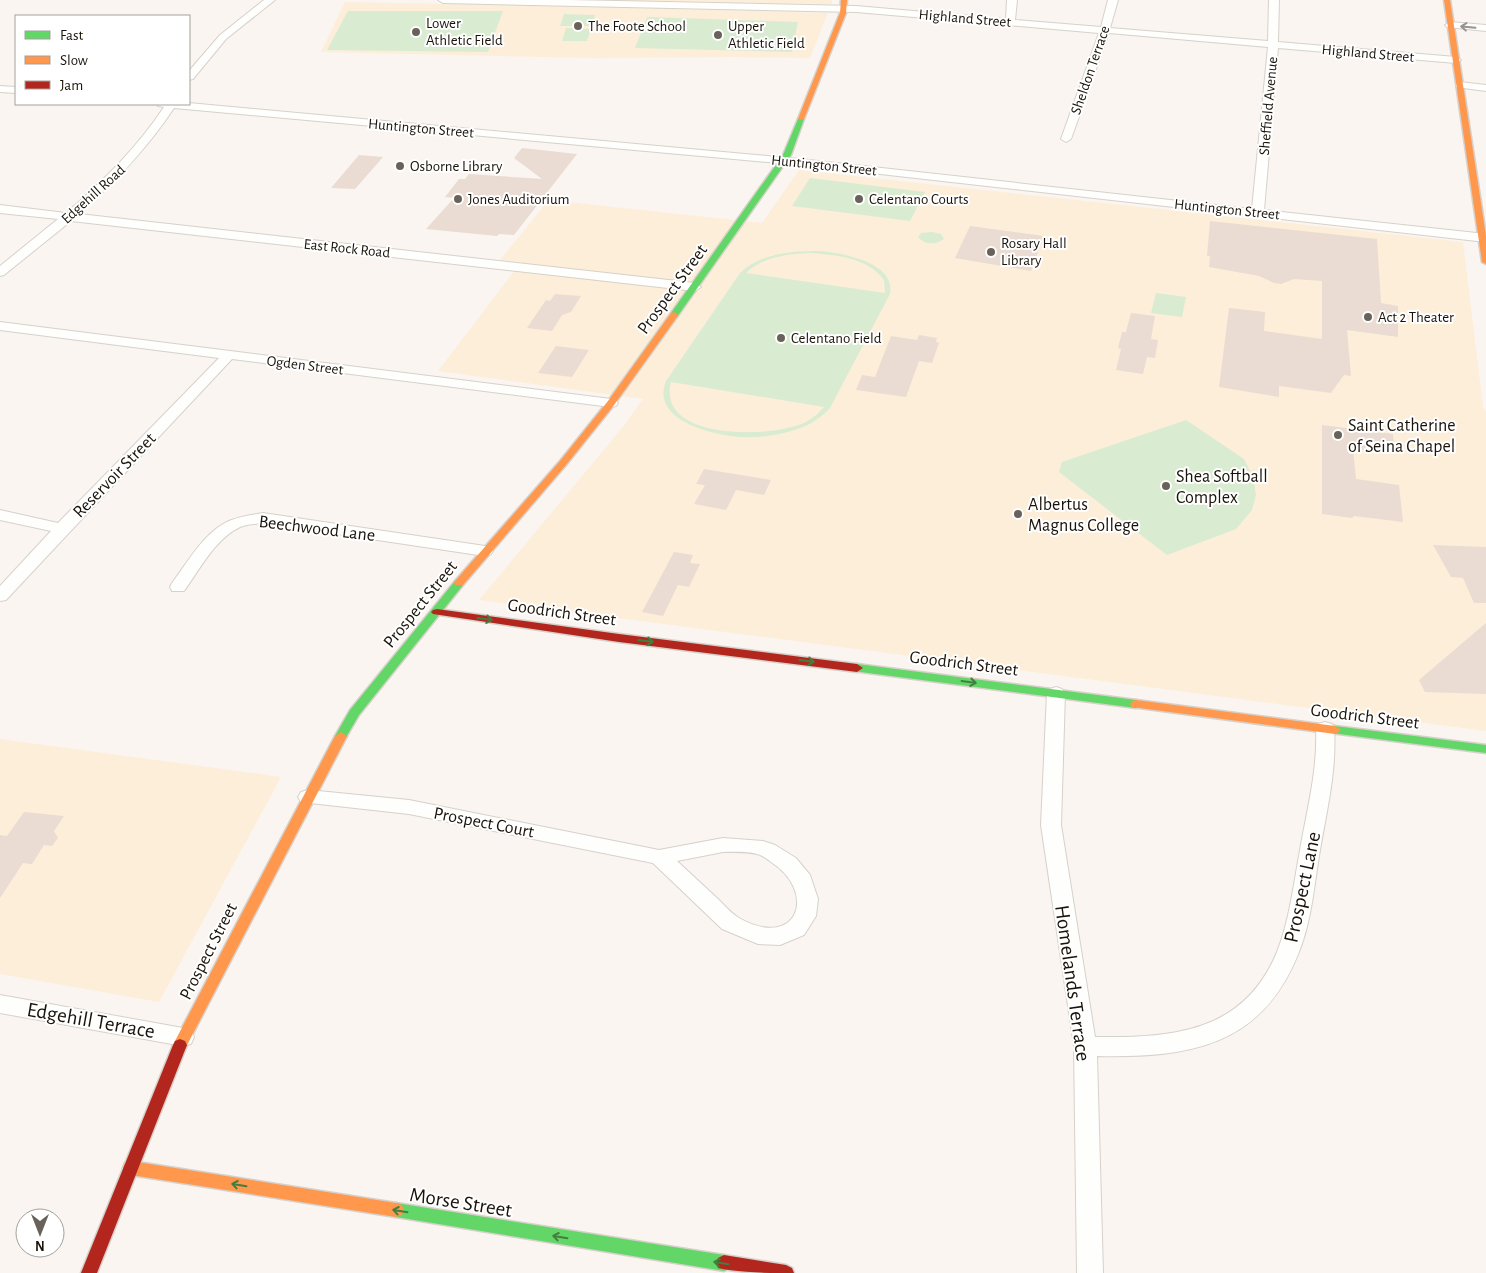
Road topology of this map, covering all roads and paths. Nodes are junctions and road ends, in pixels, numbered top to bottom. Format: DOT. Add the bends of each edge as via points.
graph roads {
  1 [pos="270,0"];
  2 [pos="443,0"];
  3 [pos="484,0"];
  4 [pos="1012,0"];
  5 [pos="1113,0"];
  6 [pos="1274,0"];
  7 [pos="1447,0"];
  8 [pos="844,4"];
  9 [pos="1010,22"];
  10 [pos="1450,25"];
  11 [pos="1486,28"];
  12 [pos="1105,30"];
  13 [pos="1274,45"];
  14 [pos="1456,60"];
  15 [pos="190,76"];
  16 [pos="1460,85"];
  17 [pos="1486,88"];
  18 [pos="0,89"];
  19 [pos="15,90"];
  20 [pos="168,105"];
  21 [pos="179,105"];
  22 [pos="1066,139"];
  23 [pos="1470,158"];
  24 [pos="1486,159"];
  25 [pos="782,161"];
  26 [pos="0,209"];
  27 [pos="1258,212"];
  28 [pos="69,217"];
  29 [pos="1484,237"];
  30 [pos="1486,262"];
  31 [pos="0,272"];
  32 [pos="695,287"];
  33 [pos="0,326"];
  34 [pos="229,355"];
  35 [pos="611,403"];
  36 [pos="0,515"];
  37 [pos="62,529"];
  38 [pos="485,551"];
  39 [pos="178,587"];
  40 [pos="0,596"];
  41 [pos="437,612"];
  42 [pos="1056,693"];
  43 [pos="1325,728"];
  44 [pos="1486,749"];
  45 [pos="308,797"];
  46 [pos="660,857"];
  47 [pos="0,1004"];
  48 [pos="183,1037"];
  49 [pos="1085,1046"];
  50 [pos="131,1168"];
  51 [pos="89,1273"];
  52 [pos="786,1273"];
  53 [pos="1090,1273"];
  1 -- 15 [label="street" via="219,42"];
  2 -- 3 [label="street, Highland Street"];
  3 -- 8 [label="street, Highland Street"];
  4 -- 9 [label="street"];
  5 -- 12 [label="street, Sheldon Terrace"];
  6 -- 13 [label="street, Sheffield Avenue"];
  7 -- 10 [label="main road"];
  8 -- 9 [label="street, Highland Street"];
  8 -- 25 [label="main road, Prospect Street" via="797,130"];
  9 -- 12 [label="street, Highland Street"];
  11 -- 10 [label="street, one-way"];
  10 -- 14 [label="main road"];
  12 -- 13 [label="street, Highland Street"];
  12 -- 22 [label="street, Sheldon Terrace"];
  13 -- 14 [label="street, Highland Street"];
  13 -- 27 [label="street, Sheffield Avenue"];
  14 -- 16 [label="main road"];
  16 -- 17 [label="street"];
  16 -- 23 [label="main road"];
  18 -- 19 [label="street"];
  20 -- 28 [label="street, Edgehill Road" via="156,130 136,154"];
  21 -- 25 [label="street, Huntington Street"];
  23 -- 24 [label="main road"];
  23 -- 29 [label="main road"];
  25 -- 27 [label="street, Huntington Street"];
  25 -- 32 [label="main road, Prospect Street"];
  26 -- 28 [label="street, East Rock Road"];
  27 -- 29 [label="street, Huntington Street"];
  28 -- 31 [label="street, Edgehill Road"];
  28 -- 32 [label="street, East Rock Road"];
  29 -- 30 [label="main road"];
  32 -- 35 [label="main road, Prospect Street"];
  33 -- 34 [label="street, Ogden Street"];
  34 -- 35 [label="street, Ogden Street"];
  34 -- 37 [label="street, Reservoir Street"];
  35 -- 38 [label="main road, Prospect Street"];
  36 -- 37 [label="street"];
  37 -- 40 [label="street, Reservoir Street"];
  38 -- 39 [label="street, Beechwood Lane" via="286,520 256,519 229,527"];
  38 -- 41 [label="main road, Prospect Street"];
  41 -- 42 [label="main road, Goodrich Street, one-way"];
  41 -- 45 [label="main road, Prospect Street" via="354,714"];
  42 -- 43 [label="main road, Goodrich Street"];
  42 -- 49 [label="street, Homelands Terrace" via="1051,825"];
  43 -- 44 [label="main road, Goodrich Street"];
  43 -- 49 [label="street, Prospect Lane" via="1327,746 1323,780 1300,916 1282,969 1263,1000 1239,1020 1201,1037 1174,1044"];
  45 -- 46 [label="street, Prospect Court" via="409,807"];
  45 -- 48 [label="main road, Prospect Street"];
  46 -- 46 [label="street, Prospect Court" via="740,930 772,938 792,934 804,923 808,907 799,875 784,859 766,849 723,846"];
  47 -- 48 [label="street, Edgehill Terrace"];
  48 -- 50 [label="main road, Prospect Street"];
  49 -- 53 [label="street, Homelands Terrace"];
  50 -- 51 [label="main road, Prospect Street"];
  52 -- 50 [label="main road, Morse Street, one-way"];
}
